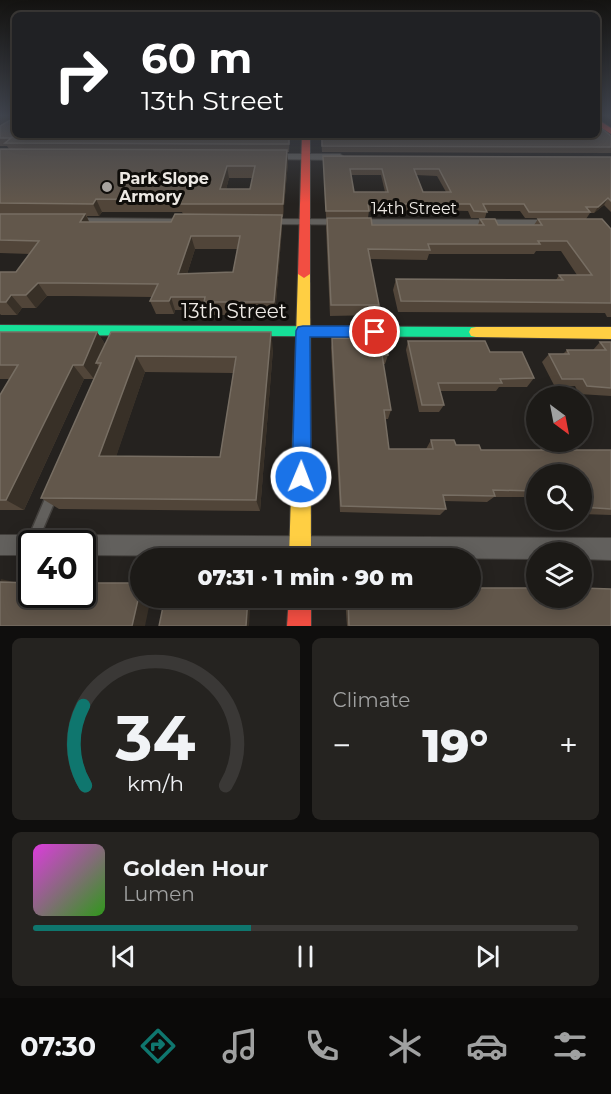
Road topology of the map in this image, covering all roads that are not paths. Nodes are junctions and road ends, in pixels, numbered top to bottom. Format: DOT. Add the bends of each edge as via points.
graph roads {
  1 [pos="306,144"];
  2 [pos="254,157"];
  3 [pos="306,157"];
  4 [pos="356,157"];
  5 [pos="60,221"];
  6 [pos="204,222"];
  7 [pos="252,222"];
  8 [pos="305,222"];
  9 [pos="560,224"];
  10 [pos="0,330"];
  11 [pos="303,331"];
  12 [pos="611,333"];
  13 [pos="55,488"];
  14 [pos="37,530"];
  15 [pos="0,544"];
  16 [pos="18,545"];
  17 [pos="96,545"];
  18 [pos="175,548"];
  19 [pos="300,548"];
  20 [pos="611,549"];
  21 [pos="481,550"];
  22 [pos="300,608"];
  23 [pos="299,626"];
  1 -- 3 [label="street"];
  2 -- 3 [label="street"];
  3 -- 4 [label="street"];
  3 -- 8 [label="street"];
  5 -- 6 [label="street"];
  7 -- 8 [label="street, 14th Street"];
  8 -- 9 [label="street, 14th Street"];
  8 -- 11 [label="street"];
  10 -- 11 [label="street, 13th Street" via="119,336"];
  11 -- 12 [label="street, 13th Street"];
  11 -- 19 [label="street"];
  13 -- 14 [label="lane"];
  15 -- 16 [label="street"];
  17 -- 18 [label="street"];
  20 -- 21 [label="street"];
  22 -- 23 [label="street"];
}
